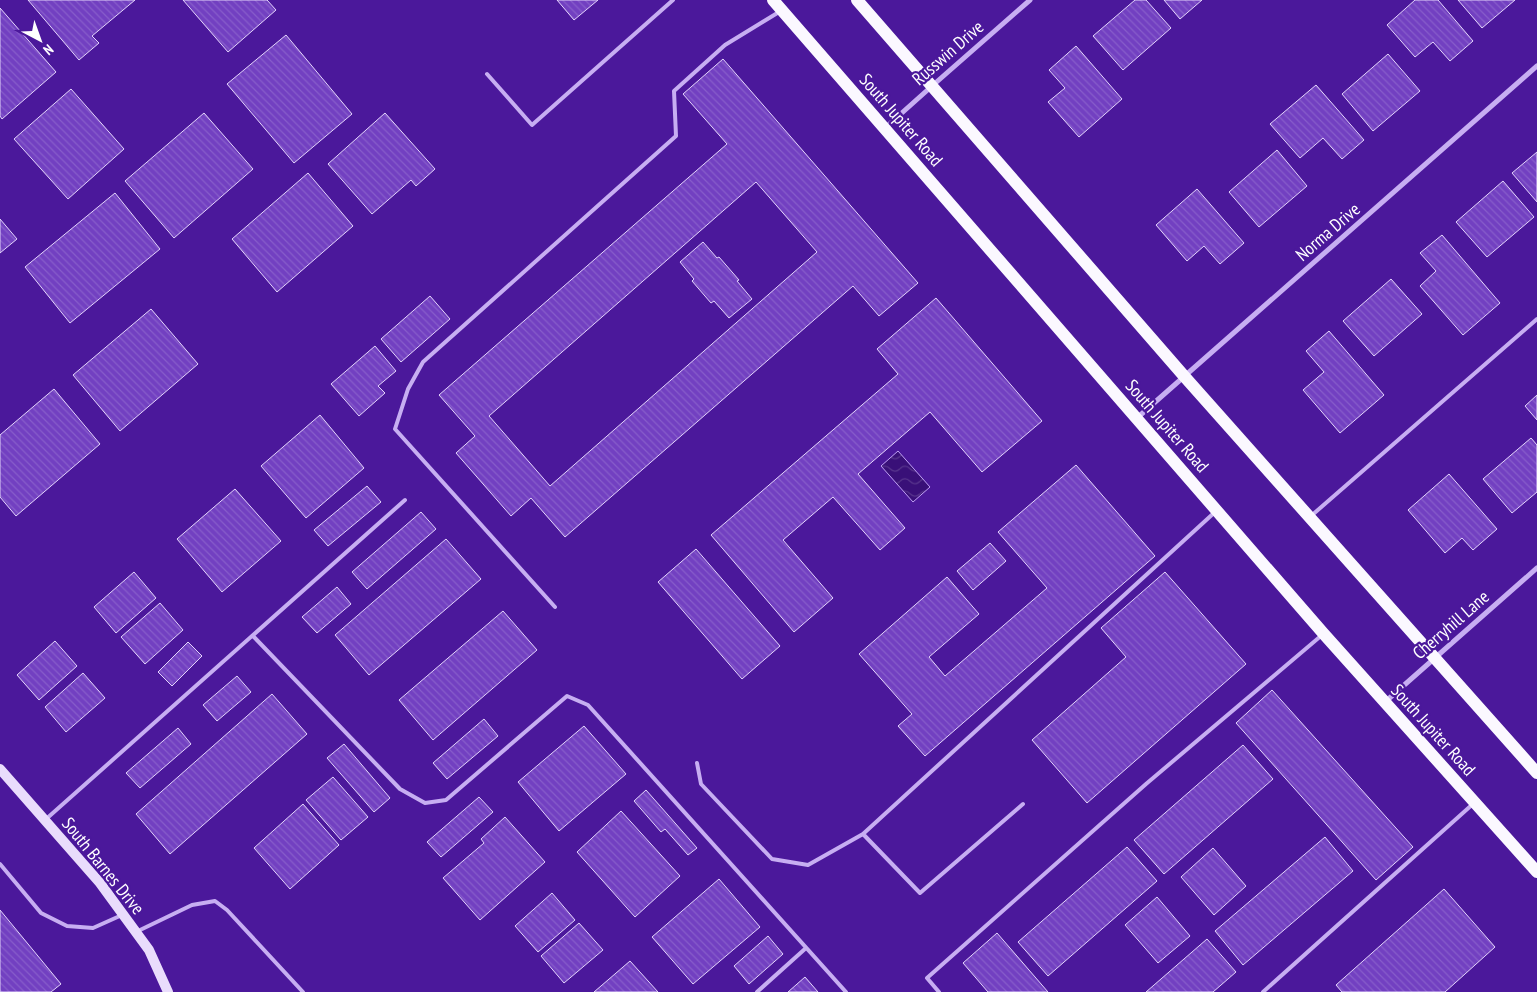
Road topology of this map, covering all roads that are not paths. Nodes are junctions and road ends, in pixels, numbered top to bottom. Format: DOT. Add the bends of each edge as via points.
graph roads {
  1 [pos="672,0"];
  2 [pos="857,0"];
  3 [pos="1030,0"];
  4 [pos="778,5"];
  5 [pos="1537,66"];
  6 [pos="487,74"];
  7 [pos="932,86"];
  8 [pos="885,128"];
  9 [pos="1537,319"];
  10 [pos="1184,376"];
  11 [pos="1136,419"];
  12 [pos="405,500"];
  13 [pos="1217,510"];
  14 [pos="1310,517"];
  15 [pos="1537,568"];
  16 [pos="555,607"];
  17 [pos="1324,633"];
  18 [pos="253,636"];
  19 [pos="1434,657"];
  20 [pos="1384,703"];
  21 [pos="697,763"];
  22 [pos="0,769"];
  23 [pos="1537,773"];
  24 [pos="1474,802"];
  25 [pos="1024,804"];
  26 [pos="45,820"];
  27 [pos="863,834"];
  28 [pos="0,864"];
  29 [pos="1537,872"];
  30 [pos="123,914"];
  31 [pos="136,932"];
  32 [pos="806,948"];
  33 [pos="168,992"];
  34 [pos="303,992"];
  35 [pos="757,992"];
  36 [pos="846,992"];
  37 [pos="939,992"];
  38 [pos="1263,992"];
  1 -- 6 [label="lane" via="532,125"];
  2 -- 7 [label="main road"];
  3 -- 7 [label="street, Russwin Drive"];
  4 -- 8 [label="main road, South Jupiter Road"];
  4 -- 16 [label="lane" via="724,45 674,91 676,136 424,362 408,389 396,429"];
  5 -- 10 [label="street, Norma Drive"];
  7 -- 8 [label="street, Russwin Drive"];
  7 -- 10 [label="main road"];
  8 -- 11 [label="main road, South Jupiter Road"];
  9 -- 14 [label="lane"];
  10 -- 11 [label="street, Norma Drive"];
  10 -- 14 [label="main road"];
  11 -- 13 [label="main road, South Jupiter Road"];
  12 -- 18 [label="lane"];
  13 -- 17 [label="main road, South Jupiter Road"];
  13 -- 27 [label="lane"];
  14 -- 19 [label="main road"];
  15 -- 19 [label="street, Cherryhill Lane"];
  17 -- 20 [label="main road, South Jupiter Road"];
  17 -- 37 [label="lane" via="1146,784 927,978"];
  18 -- 26 [label="lane"];
  18 -- 32 [label="lane" via="400,789 425,803 446,800 567,696 588,705"];
  19 -- 20 [label="street, Cherryhill Lane"];
  19 -- 23 [label="main road"];
  20 -- 24 [label="main road, South Jupiter Road"];
  21 -- 27 [label="lane" via="701,784 772,859 808,866"];
  22 -- 26 [label="street, South Barnes Drive"];
  24 -- 29 [label="main road, South Jupiter Road"];
  24 -- 38 [label="lane"];
  25 -- 27 [label="lane" via="920,893"];
  26 -- 30 [label="street, South Barnes Drive"];
  28 -- 30 [label="lane" via="41,912 67,926 93,928"];
  30 -- 31 [label="street, South Barnes Drive"];
  31 -- 33 [label="street, South Barnes Drive" via="149,950"];
  31 -- 34 [label="lane" via="192,905 215,901"];
  32 -- 35 [label="lane"];
  32 -- 36 [label="lane"];
}
